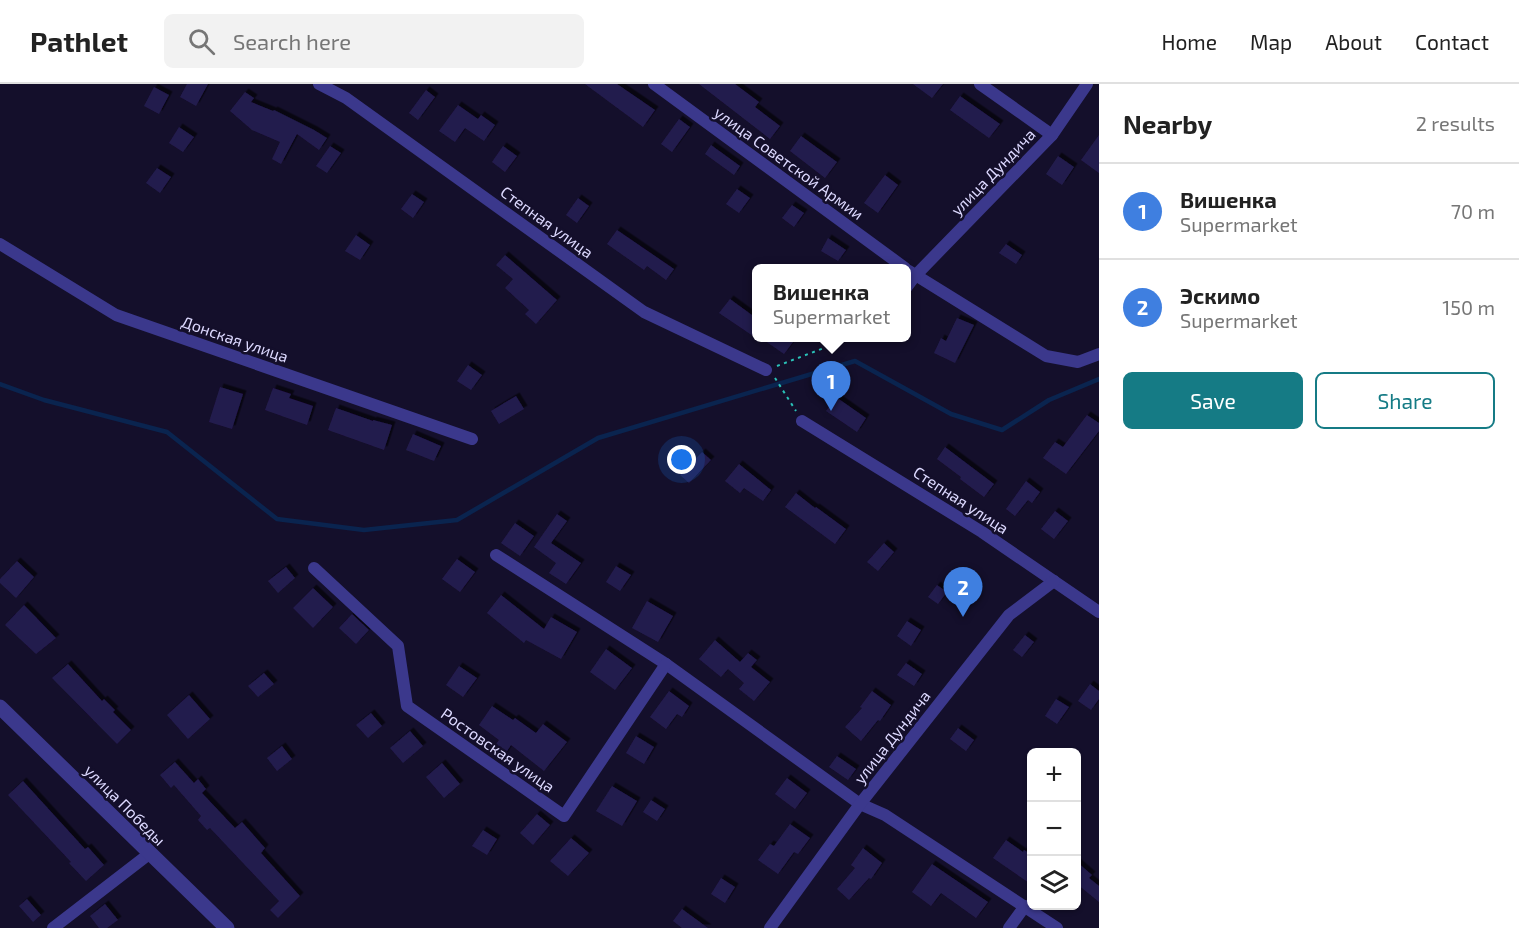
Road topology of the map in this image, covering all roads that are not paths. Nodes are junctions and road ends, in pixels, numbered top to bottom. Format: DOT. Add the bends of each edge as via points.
graph roads {
  1 [pos="319,84"];
  2 [pos="654,84"];
  3 [pos="980,84"];
  4 [pos="1087,84"];
  5 [pos="1052,135"];
  6 [pos="0,244"];
  7 [pos="899,264"];
  8 [pos="911,269"];
  9 [pos="911,272"];
  10 [pos="1099,354"];
  11 [pos="770,373"];
  12 [pos="802,421"];
  13 [pos="472,439"];
  14 [pos="496,555"];
  15 [pos="314,568"];
  16 [pos="1054,581"];
  17 [pos="1099,612"];
  18 [pos="666,664"];
  19 [pos="0,707"];
  20 [pos="860,804"];
  21 [pos="149,855"];
  22 [pos="1025,906"];
  23 [pos="53,928"];
  24 [pos="227,928"];
  25 [pos="770,928"];
  26 [pos="1009,928"];
  27 [pos="1057,928"];
  1 -- 11 [label="street, Степная улица" via="346,98 644,312"];
  2 -- 7 [label="street, улица Советской Армии"];
  3 -- 5 [label="street"];
  4 -- 5 [label="street, улица Дундича"];
  5 -- 8 [label="street, улица Дундича"];
  6 -- 13 [label="street, Донская улица" via="116,315"];
  9 -- 10 [label="street" via="1046,356 1078,363"];
  12 -- 16 [label="street, Степная улица"];
  14 -- 18 [label="street"];
  15 -- 18 [label="street, Ростовская улица" via="398,646 407,706 564,816"];
  16 -- 17 [label="street, Степная улица"];
  16 -- 20 [label="street, улица Дундича" via="1009,615"];
  18 -- 20 [label="street"];
  19 -- 21 [label="street, улица Победы"];
  20 -- 22 [label="street" via="885,815"];
  20 -- 25 [label="street, улица Дундича"];
  21 -- 23 [label="street"];
  21 -- 24 [label="street, улица Победы"];
  22 -- 26 [label="street"];
  22 -- 27 [label="street"];
}
